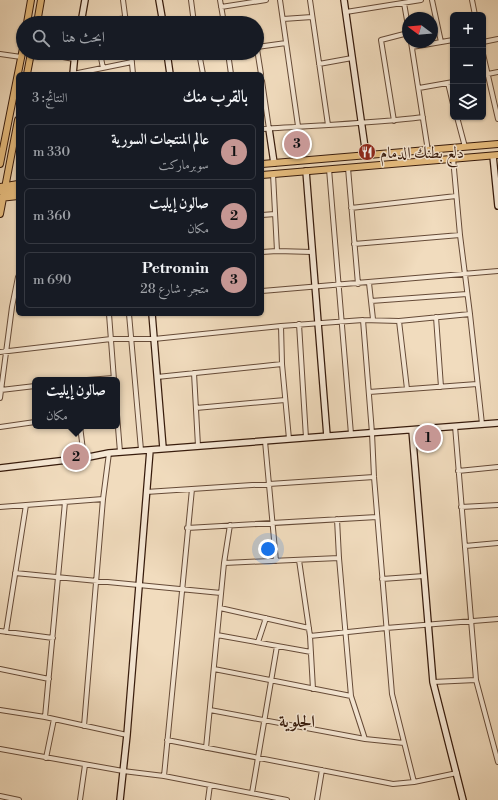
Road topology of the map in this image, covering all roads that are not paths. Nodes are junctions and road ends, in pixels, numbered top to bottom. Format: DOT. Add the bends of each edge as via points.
graph roads {
  1 [pos="31,0"];
  2 [pos="41,0"];
  3 [pos="85,0"];
  4 [pos="123,0"];
  5 [pos="159,0"];
  6 [pos="191,0"];
  7 [pos="220,0"];
  8 [pos="266,0"];
  9 [pos="280,0"];
  10 [pos="310,0"];
  11 [pos="344,0"];
  12 [pos="421,0"];
  13 [pos="432,0"];
  14 [pos="472,0"];
  15 [pos="250,1"];
  16 [pos="404,3"];
  17 [pos="221,7"];
  18 [pos="346,12"];
  19 [pos="406,12"];
  20 [pos="474,12"];
  21 [pos="28,16"];
  22 [pos="38,16"];
  23 [pos="82,16"];
  24 [pos="125,16"];
  25 [pos="162,16"];
  26 [pos="193,16"];
  27 [pos="223,16"];
  28 [pos="312,17"];
  29 [pos="283,20"];
  30 [pos="402,35"];
  31 [pos="498,39"];
  32 [pos="450,40"];
  33 [pos="486,41"];
  34 [pos="438,42"];
  35 [pos="441,42"];
  36 [pos="286,43"];
  37 [pos="264,47"];
  38 [pos="412,48"];
  39 [pos="0,54"];
  40 [pos="16,56"];
  41 [pos="352,58"];
  42 [pos="20,60"];
  43 [pos="30,60"];
  44 [pos="74,60"];
  45 [pos="101,60"];
  46 [pos="168,60"];
  47 [pos="200,60"];
  48 [pos="229,60"];
  49 [pos="259,60"];
  50 [pos="132,62"];
  51 [pos="319,64"];
  52 [pos="486,66"];
  53 [pos="103,68"];
  54 [pos="18,72"];
  55 [pos="27,72"];
  56 [pos="73,72"];
  57 [pos="83,72"];
  58 [pos="134,72"];
  59 [pos="170,72"];
  60 [pos="203,72"];
  61 [pos="231,72"];
  62 [pos="261,72"];
  63 [pos="498,72"];
  64 [pos="488,74"];
  65 [pos="16,82"];
  66 [pos="448,83"];
  67 [pos="419,88"];
  68 [pos="450,91"];
  69 [pos="264,95"];
  70 [pos="423,117"];
  71 [pos="498,119"];
  72 [pos="457,120"];
  73 [pos="394,121"];
  74 [pos="362,123"];
  75 [pos="328,125"];
  76 [pos="298,126"];
  77 [pos="16,129"];
  78 [pos="264,129"];
  79 [pos="269,129"];
  80 [pos="498,144"];
  81 [pos="465,147"];
  82 [pos="428,151"];
  83 [pos="366,155"];
  84 [pos="495,155"];
  85 [pos="453,158"];
  86 [pos="274,163"];
  87 [pos="0,164"];
  88 [pos="264,164"];
  89 [pos="348,168"];
  90 [pos="329,169"];
  91 [pos="306,172"];
  92 [pos="273,174"];
  93 [pos="264,175"];
  94 [pos="16,185"];
  95 [pos="16,190"];
  96 [pos="2,192"];
  97 [pos="16,196"];
  98 [pos="456,196"];
  99 [pos="498,206"];
  100 [pos="351,208"];
  101 [pos="0,214"];
  102 [pos="275,214"];
  103 [pos="264,215"];
  104 [pos="460,235"];
  105 [pos="354,244"];
  106 [pos="277,251"];
  107 [pos="264,252"];
  108 [pos="312,252"];
  109 [pos="498,271"];
  110 [pos="465,274"];
  111 [pos="369,283"];
  112 [pos="358,284"];
  113 [pos="339,285"];
  114 [pos="16,287"];
  115 [pos="315,288"];
  116 [pos="264,291"];
  117 [pos="467,294"];
  118 [pos="371,301"];
  119 [pos="12,307"];
  120 [pos="16,307"];
  121 [pos="470,314"];
  122 [pos="109,316"];
  123 [pos="129,316"];
  124 [pos="152,316"];
  125 [pos="436,317"];
  126 [pos="373,319"];
  127 [pos="363,320"];
  128 [pos="341,321"];
  129 [pos="399,321"];
  130 [pos="318,323"];
  131 [pos="299,324"];
  132 [pos="281,326"];
  133 [pos="111,339"];
  134 [pos="154,339"];
  135 [pos="131,340"];
  136 [pos="0,352"];
  137 [pos="7,352"];
  138 [pos="282,364"];
  139 [pos="194,373"];
  140 [pos="114,377"];
  141 [pos="157,377"];
  142 [pos="478,384"];
  143 [pos="32,386"];
  144 [pos="441,387"];
  145 [pos="407,389"];
  146 [pos="1,390"];
  147 [pos="369,392"];
  148 [pos="0,398"];
  149 [pos="285,400"];
  150 [pos="196,408"];
  151 [pos="32,422"];
  152 [pos="498,423"];
  153 [pos="482,424"];
  154 [pos="455,426"];
  155 [pos="0,427"];
  156 [pos="80,429"];
  157 [pos="118,429"];
  158 [pos="412,430"];
  159 [pos="372,433"];
  160 [pos="351,434"];
  161 [pos="327,436"];
  162 [pos="306,438"];
  163 [pos="289,439"];
  164 [pos="265,441"];
  165 [pos="198,446"];
  166 [pos="164,448"];
  167 [pos="141,450"];
  168 [pos="150,450"];
  169 [pos="120,452"];
  170 [pos="109,453"];
  171 [pos="84,458"];
  172 [pos="498,467"];
  173 [pos="0,468"];
  174 [pos="458,471"];
  175 [pos="374,477"];
  176 [pos="269,484"];
  177 [pos="192,489"];
  178 [pos="146,492"];
  179 [pos="103,499"];
  180 [pos="65,502"];
  181 [pos="26,505"];
  182 [pos="498,505"];
  183 [pos="0,507"];
  184 [pos="462,507"];
  185 [pos="377,517"];
  186 [pos="337,519"];
  187 [pos="272,523"];
  188 [pos="230,525"];
  189 [pos="188,528"];
  190 [pos="498,543"];
  191 [pos="465,546"];
  192 [pos="339,558"];
  193 [pos="299,560"];
  194 [pos="276,561"];
  195 [pos="224,564"];
  196 [pos="15,573"];
  197 [pos="424,576"];
  198 [pos="58,578"];
  199 [pos="382,579"];
  200 [pos="96,582"];
  201 [pos="138,585"];
  202 [pos="182,590"];
  203 [pos="221,593"];
  204 [pos="220,608"];
  205 [pos="266,618"];
  206 [pos="498,619"];
  207 [pos="471,621"];
  208 [pos="428,625"];
  209 [pos="309,628"];
  210 [pos="386,628"];
  211 [pos="0,631"];
  212 [pos="6,632"];
  213 [pos="346,632"];
  214 [pos="217,635"];
  215 [pos="310,636"];
  216 [pos="53,638"];
  217 [pos="258,642"];
  218 [pos="277,646"];
  219 [pos="311,652"];
  220 [pos="0,669"];
  221 [pos="214,670"];
  222 [pos="49,679"];
  223 [pos="271,680"];
  224 [pos="476,680"];
  225 [pos="433,682"];
  226 [pos="313,688"];
  227 [pos="351,696"];
  228 [pos="0,710"];
  229 [pos="210,710"];
  230 [pos="45,717"];
  231 [pos="54,719"];
  232 [pos="265,720"];
  233 [pos="84,726"];
  234 [pos="127,735"];
  235 [pos="365,739"];
  236 [pos="168,740"];
  237 [pos="404,743"];
  238 [pos="206,748"];
  239 [pos="0,749"];
  240 [pos="46,758"];
  241 [pos="259,758"];
  242 [pos="498,762"];
  243 [pos="86,765"];
  244 [pos="322,770"];
  245 [pos="123,771"];
  246 [pos="457,773"];
  247 [pos="164,776"];
  248 [pos="414,782"];
  249 [pos="210,785"];
  250 [pos="252,793"];
  251 [pos="0,796"];
  252 [pos="19,800"];
  253 [pos="80,800"];
  254 [pos="120,800"];
  255 [pos="208,800"];
  256 [pos="287,800"];
  257 [pos="317,800"];
  258 [pos="464,800"];
  1 -- 21 [label="main road"];
  2 -- 22 [label="main road"];
  3 -- 23 [label="street"];
  4 -- 24 [label="street"];
  5 -- 25 [label="street"];
  6 -- 26 [label="street"];
  7 -- 17 [label="street"];
  8 -- 15 [label="street"];
  9 -- 29 [label="street"];
  10 -- 28 [label="street"];
  11 -- 18 [label="street"];
  12 -- 16 [label="street"];
  13 -- 35 [label="street"];
  14 -- 20 [label="street"];
  15 -- 17 [label="street"];
  16 -- 18 [label="street"];
  16 -- 19 [label="street"];
  17 -- 27 [label="street"];
  18 -- 41 [label="street"];
  28 -- 29 [label="street"];
  28 -- 51 [label="street"];
  29 -- 36 [label="street"];
  30 -- 73 [label="street" via="381,40"];
  31 -- 33 [label="street"];
  32 -- 35 [label="street"];
  34 -- 35 [label="street"];
  36 -- 37 [label="street"];
  36 -- 76 [label="street"];
  38 -- 67 [label="street"];
  39 -- 40 [label="street"];
  41 -- 51 [label="street"];
  41 -- 74 [label="street"];
  42 -- 54 [label="main road"];
  43 -- 55 [label="main road"];
  44 -- 56 [label="street"];
  45 -- 53 [label="street"];
  46 -- 59 [label="street"];
  47 -- 60 [label="street"];
  48 -- 61 [label="street"];
  49 -- 62 [label="street"];
  50 -- 53 [label="street"];
  50 -- 58 [label="street"];
  51 -- 75 [label="street"];
  52 -- 64 [label="street"];
  53 -- 57 [label="street"];
  63 -- 64 [label="street"];
  64 -- 71 [label="street"];
  65 -- 87 [label="main road"];
  66 -- 67 [label="street"];
  66 -- 68 [label="street"];
  67 -- 70 [label="street"];
  69 -- 79 [label="street"];
  70 -- 73 [label="street"];
  70 -- 82 [label="street"];
  72 -- 81 [label="street"];
  73 -- 74 [label="street"];
  74 -- 75 [label="street"];
  74 -- 83 [label="street"];
  75 -- 76 [label="street"];
  76 -- 79 [label="street"];
  77 -- 96 [label="main road"];
  78 -- 79 [label="street"];
  79 -- 86 [label="street"];
  80 -- 81 [label="main road"];
  81 -- 82 [label="main road"];
  82 -- 83 [label="main road"];
  83 -- 86 [label="main road"];
  84 -- 85 [label="main road"];
  84 -- 99 [label="street"];
  85 -- 89 [label="main road"];
  85 -- 98 [label="street"];
  86 -- 88 [label="main road"];
  89 -- 90 [label="main road"];
  89 -- 100 [label="street"];
  90 -- 91 [label="main road"];
  90 -- 113 [label="street"];
  91 -- 92 [label="main road"];
  91 -- 108 [label="street"];
  92 -- 93 [label="main road"];
  92 -- 102 [label="street"];
  94 -- 96 [label="main road"];
  95 -- 96 [label="main road"];
  96 -- 97 [label="main road"];
  96 -- 101 [label="main road"];
  98 -- 100 [label="street"];
  98 -- 104 [label="street"];
  100 -- 105 [label="street"];
  102 -- 103 [label="street"];
  102 -- 106 [label="street"];
  104 -- 105 [label="street"];
  104 -- 110 [label="street"];
  105 -- 112 [label="street"];
  106 -- 107 [label="street"];
  106 -- 108 [label="street"];
  108 -- 115 [label="street"];
  109 -- 110 [label="street"];
  110 -- 111 [label="street"];
  110 -- 117 [label="street"];
  111 -- 112 [label="street"];
  111 -- 118 [label="street"];
  112 -- 113 [label="street"];
  113 -- 115 [label="street"];
  113 -- 128 [label="street"];
  114 -- 119 [label="street"];
  115 -- 116 [label="street"];
  115 -- 130 [label="street"];
  117 -- 118 [label="street"];
  117 -- 121 [label="street"];
  118 -- 126 [label="street"];
  119 -- 120 [label="street"];
  119 -- 137 [label="street"];
  121 -- 125 [label="street"];
  121 -- 142 [label="street"];
  122 -- 133 [label="street"];
  123 -- 135 [label="street"];
  124 -- 134 [label="street"];
  125 -- 129 [label="street"];
  125 -- 144 [label="street"];
  126 -- 127 [label="street"];
  126 -- 129 [label="street"];
  127 -- 128 [label="street"];
  127 -- 147 [label="street"];
  128 -- 130 [label="street"];
  128 -- 160 [label="street"];
  129 -- 145 [label="street"];
  130 -- 131 [label="street"];
  130 -- 161 [label="street"];
  131 -- 132 [label="street"];
  131 -- 162 [label="street"];
  132 -- 134 [label="street"];
  132 -- 138 [label="street"];
  133 -- 135 [label="street"];
  133 -- 137 [label="street"];
  133 -- 140 [label="street"];
  134 -- 135 [label="street"];
  134 -- 141 [label="street"];
  135 -- 167 [label="street"];
  136 -- 137 [label="street"];
  137 -- 146 [label="street"];
  138 -- 139 [label="street"];
  138 -- 149 [label="street"];
  139 -- 141 [label="street"];
  139 -- 150 [label="street"];
  141 -- 166 [label="street"];
  142 -- 144 [label="street"];
  142 -- 153 [label="street"];
  143 -- 146 [label="street"];
  144 -- 145 [label="street"];
  145 -- 147 [label="street"];
  146 -- 148 [label="street"];
  147 -- 159 [label="street"];
  149 -- 150 [label="street"];
  149 -- 163 [label="street"];
  150 -- 165 [label="street"];
  151 -- 155 [label="street"];
  152 -- 153 [label="street"];
  153 -- 154 [label="street"];
  154 -- 158 [label="street"];
  154 -- 174 [label="street"];
  156 -- 171 [label="street"];
  157 -- 169 [label="street"];
  158 -- 159 [label="street"];
  158 -- 197 [label="street"];
  159 -- 160 [label="street"];
  159 -- 175 [label="street"];
  160 -- 161 [label="street"];
  161 -- 162 [label="street"];
  162 -- 163 [label="street"];
  163 -- 164 [label="street"];
  164 -- 165 [label="street"];
  164 -- 176 [label="street"];
  165 -- 166 [label="street"];
  166 -- 168 [label="street"];
  167 -- 168 [label="street"];
  167 -- 169 [label="street"];
  168 -- 178 [label="street"];
  169 -- 170 [label="street"];
  170 -- 171 [label="street"];
  170 -- 179 [label="street"];
  171 -- 173 [label="street"];
  172 -- 174 [label="street"];
  174 -- 184 [label="street"];
  175 -- 176 [label="street"];
  175 -- 185 [label="street"];
  176 -- 177 [label="street"];
  176 -- 187 [label="street"];
  177 -- 178 [label="street"];
  177 -- 189 [label="street"];
  178 -- 201 [label="street"];
  179 -- 180 [label="street"];
  179 -- 200 [label="street"];
  180 -- 181 [label="street"];
  180 -- 198 [label="street"];
  181 -- 183 [label="street"];
  181 -- 196 [label="street"];
  182 -- 184 [label="street"];
  184 -- 191 [label="street"];
  185 -- 186 [label="street"];
  185 -- 199 [label="street"];
  186 -- 187 [label="street"];
  186 -- 192 [label="street"];
  187 -- 188 [label="street"];
  187 -- 194 [label="street"];
  188 -- 189 [label="street"];
  188 -- 195 [label="street"];
  189 -- 202 [label="street"];
  190 -- 191 [label="street"];
  191 -- 207 [label="street"];
  192 -- 193 [label="street"];
  192 -- 213 [label="street"];
  193 -- 194 [label="street"];
  193 -- 209 [label="street"];
  194 -- 195 [label="street"];
  195 -- 203 [label="street"];
  196 -- 198 [label="street"];
  196 -- 212 [label="street"];
  197 -- 199 [label="street"];
  197 -- 208 [label="street"];
  198 -- 200 [label="street"];
  198 -- 216 [label="street"];
  199 -- 210 [label="street"];
  200 -- 201 [label="street"];
  200 -- 233 [label="street"];
  201 -- 202 [label="street"];
  201 -- 234 [label="street"];
  202 -- 203 [label="street"];
  202 -- 236 [label="street"];
  203 -- 204 [label="street"];
  204 -- 205 [label="street"];
  204 -- 214 [label="street"];
  205 -- 209 [label="street"];
  205 -- 217 [label="street"];
  206 -- 207 [label="street"];
  207 -- 208 [label="street"];
  207 -- 224 [label="street"];
  208 -- 210 [label="street"];
  208 -- 225 [label="street"];
  209 -- 215 [label="street"];
  210 -- 213 [label="street"];
  210 -- 237 [label="street" via="392,694"];
  211 -- 212 [label="street"];
  212 -- 216 [label="street"];
  213 -- 215 [label="street"];
  213 -- 227 [label="street"];
  214 -- 217 [label="street"];
  214 -- 221 [label="street"];
  215 -- 219 [label="street"];
  216 -- 222 [label="street"];
  217 -- 218 [label="street"];
  218 -- 219 [label="street"];
  218 -- 223 [label="street"];
  219 -- 226 [label="street"];
  220 -- 222 [label="street"];
  221 -- 223 [label="street"];
  221 -- 229 [label="street"];
  222 -- 230 [label="street"];
  223 -- 226 [label="street"];
  223 -- 232 [label="street"];
  224 -- 225 [label="street"];
  224 -- 242 [label="street"];
  225 -- 246 [label="street"];
  226 -- 227 [label="street"];
  227 -- 235 [label="street"];
  228 -- 230 [label="street"];
  229 -- 232 [label="street"];
  229 -- 238 [label="street"];
  230 -- 231 [label="street"];
  231 -- 233 [label="street"];
  231 -- 240 [label="street"];
  232 -- 235 [label="street"];
  232 -- 241 [label="street"];
  233 -- 234 [label="street"];
  234 -- 245 [label="street"];
  235 -- 237 [label="street"];
  236 -- 238 [label="street"];
  236 -- 247 [label="street"];
  237 -- 248 [label="street"];
  238 -- 241 [label="street"];
  239 -- 240 [label="street"];
  240 -- 243 [label="street"];
  241 -- 244 [label="street"];
  241 -- 250 [label="street"];
  243 -- 245 [label="street"];
  243 -- 253 [label="street"];
  244 -- 248 [label="street" via="393,784"];
  244 -- 257 [label="street"];
  245 -- 247 [label="street"];
  245 -- 254 [label="street"];
  246 -- 248 [label="street"];
  246 -- 258 [label="street"];
  247 -- 249 [label="street"];
  249 -- 250 [label="street"];
  249 -- 255 [label="street"];
  250 -- 256 [label="street"];
  251 -- 252 [label="street"];
}
